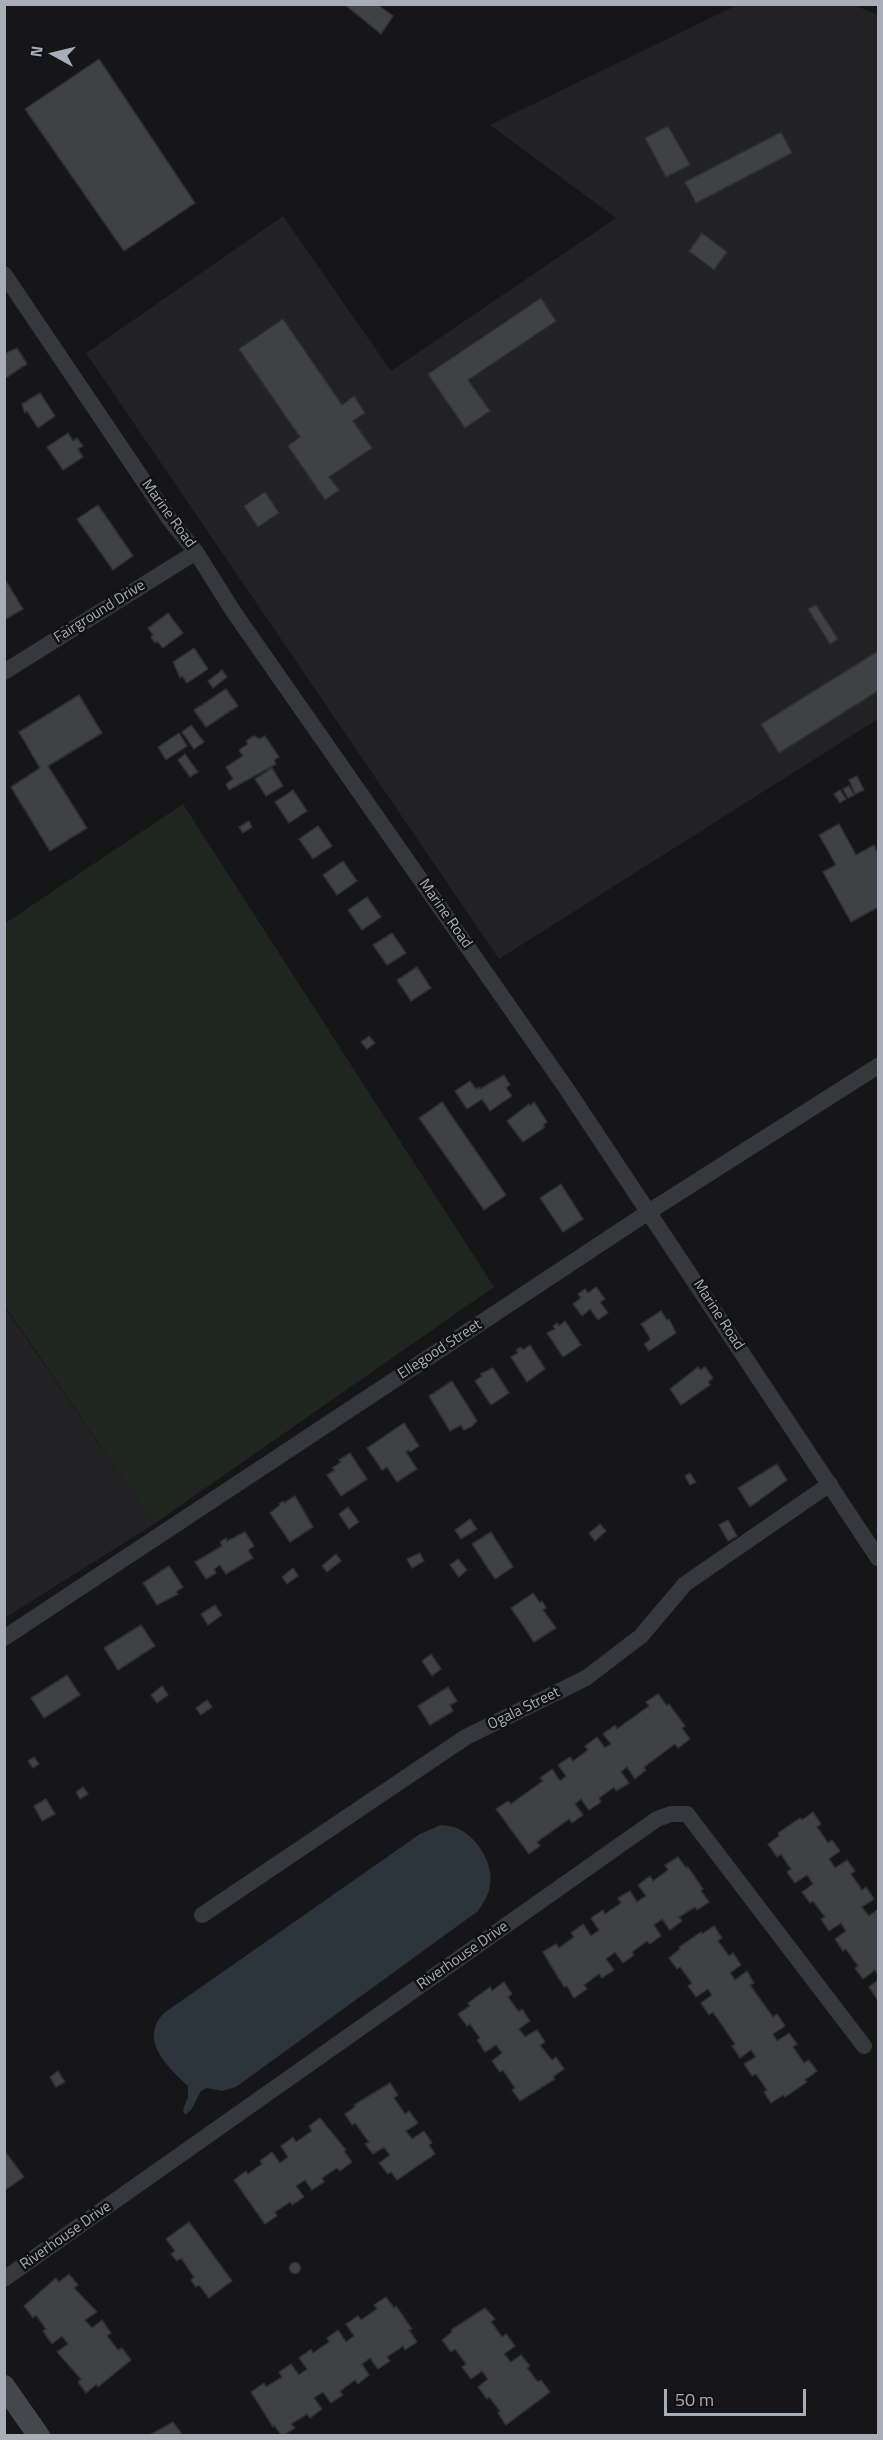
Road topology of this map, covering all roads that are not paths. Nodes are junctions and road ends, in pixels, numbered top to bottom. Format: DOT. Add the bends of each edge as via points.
graph roads {
  1 [pos="4,274"];
  2 [pos="196,552"];
  3 [pos="4,672"];
  4 [pos="879,1066"];
  5 [pos="650,1211"];
  6 [pos="830,1484"];
  7 [pos="879,1558"];
  8 [pos="4,1638"];
  9 [pos="202,1915"];
  10 [pos="864,2046"];
  11 [pos="4,2279"];
  12 [pos="4,2386"];
  13 [pos="39,2436"];
  1 -- 2 [label="street, Marine Road" via="170,520"];
  2 -- 3 [label="street, Fairground Drive"];
  2 -- 5 [label="street, Marine Road"];
  4 -- 5 [label="street, Ellegood Street"];
  5 -- 6 [label="street, Marine Road"];
  5 -- 8 [label="street, Ellegood Street"];
  6 -- 7 [label="street, Marine Road"];
  6 -- 9 [label="street, Ogala Street" via="685,1584 641,1636 586,1678 466,1737"];
  10 -- 11 [label="street, Riverhouse Drive" via="687,1814 671,1814 657,1819"];
  12 -- 13 [label="street"];
}
